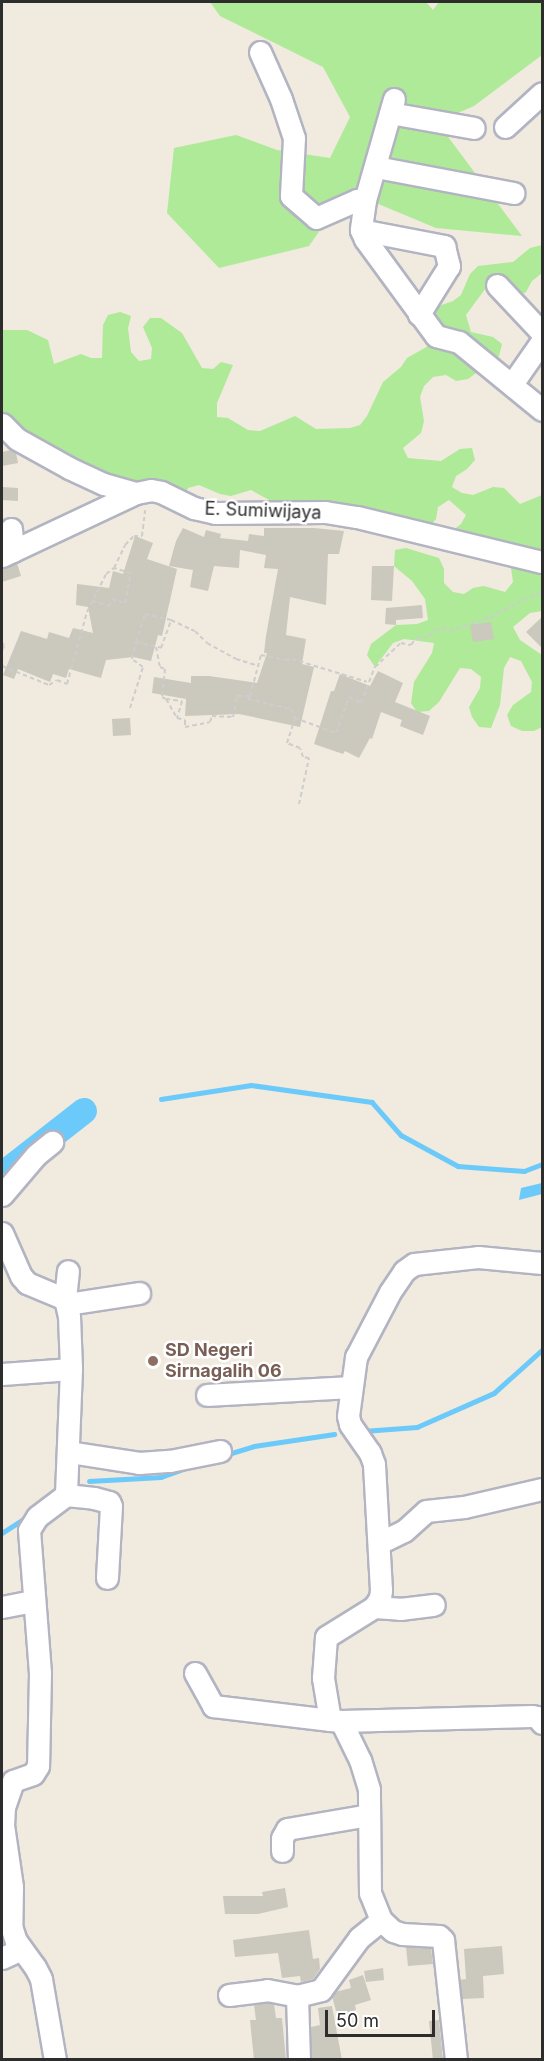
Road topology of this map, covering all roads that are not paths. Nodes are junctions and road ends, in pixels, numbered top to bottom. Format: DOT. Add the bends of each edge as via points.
graph roads {
  1 [pos="260,52"];
  2 [pos="543,93"];
  3 [pos="505,127"];
  4 [pos="474,128"];
  5 [pos="376,167"];
  6 [pos="514,193"];
  7 [pos="365,200"];
  8 [pos="361,230"];
  9 [pos="497,285"];
  10 [pos="418,314"];
  11 [pos="543,333"];
  12 [pos="543,341"];
  13 [pos="513,384"];
  14 [pos="543,410"];
  15 [pos="2,424"];
  16 [pos="136,493"];
  17 [pos="11,529"];
  18 [pos="7,553"];
  19 [pos="543,562"];
  20 [pos="52,1142"];
  21 [pos="2,1195"];
  22 [pos="2,1233"];
  23 [pos="543,1263"];
  24 [pos="68,1271"];
  25 [pos="138,1293"];
  26 [pos="66,1301"];
  27 [pos="71,1369"];
  28 [pos="2,1374"];
  29 [pos="350,1387"];
  30 [pos="207,1395"];
  31 [pos="220,1451"];
  32 [pos="69,1452"];
  33 [pos="543,1489"];
  34 [pos="66,1496"];
  35 [pos="379,1543"];
  36 [pos="107,1578"];
  37 [pos="33,1601"];
  38 [pos="434,1605"];
  39 [pos="2,1607"];
  40 [pos="374,1607"];
  41 [pos="195,1673"];
  42 [pos="336,1720"];
  43 [pos="543,1723"];
  44 [pos="7,1778"];
  45 [pos="369,1815"];
  46 [pos="282,1851"];
  47 [pos="381,1920"];
  48 [pos="21,1949"];
  49 [pos="2,1958"];
  50 [pos="229,1995"];
  51 [pos="297,1996"];
  52 [pos="55,2060"];
  53 [pos="299,2060"];
  54 [pos="456,2060"];
  1 -- 7 [label="street" via="294,138 291,196 316,218"];
  2 -- 3 [label="street"];
  4 -- 5 [label="street" via="392,106"];
  5 -- 6 [label="street"];
  5 -- 7 [label="street"];
  7 -- 8 [label="street"];
  8 -- 10 [label="street"];
  8 -- 10 [label="street" via="444,246 449,266"];
  9 -- 11 [label="street"];
  10 -- 13 [label="street" via="436,336 459,342"];
  12 -- 13 [label="street"];
  13 -- 14 [label="street"];
  15 -- 16 [label="street, E. Sumiwijaya" via="17,439 69,468"];
  16 -- 18 [label="street"];
  16 -- 19 [label="street, E. Sumiwijaya" via="151,489 215,513 325,512 357,517"];
  17 -- 18 [label="street"];
  20 -- 21 [label="street"];
  22 -- 26 [label="street" via="27,1283"];
  23 -- 29 [label="street" via="478,1257 414,1264 404,1271 382,1306 356,1357"];
  24 -- 26 [label="street"];
  25 -- 26 [label="street"];
  26 -- 27 [label="street"];
  27 -- 28 [label="street"];
  27 -- 32 [label="street"];
  29 -- 30 [label="street"];
  29 -- 35 [label="street" via="350,1424 374,1464"];
  31 -- 32 [label="street" via="140,1463"];
  32 -- 34 [label="street"];
  33 -- 35 [label="street" via="426,1511 404,1531"];
  34 -- 36 [label="street" via="109,1502"];
  34 -- 37 [label="street" via="37,1517 28,1530"];
  35 -- 40 [label="street" via="381,1590"];
  37 -- 39 [label="street"];
  37 -- 44 [label="street" via="40,1672 40,1751 35,1772"];
  38 -- 40 [label="street" via="400,1610"];
  40 -- 42 [label="street" via="330,1633 324,1642 323,1678"];
  41 -- 42 [label="street" via="213,1706"];
  42 -- 43 [label="street" via="532,1716"];
  42 -- 45 [label="street" via="365,1775"];
  44 -- 48 [label="street" via="3,1825 12,1887 11,1926"];
  45 -- 46 [label="street" via="287,1829"];
  45 -- 47 [label="street" via="370,1893"];
  47 -- 51 [label="street" via="359,1938 321,1990"];
  47 -- 54 [label="street" via="402,1934 439,1936 443,1940"];
  48 -- 49 [label="street"];
  48 -- 52 [label="street" via="41,1979"];
  50 -- 51 [label="street" via="267,1990"];
  51 -- 53 [label="street"];
}
